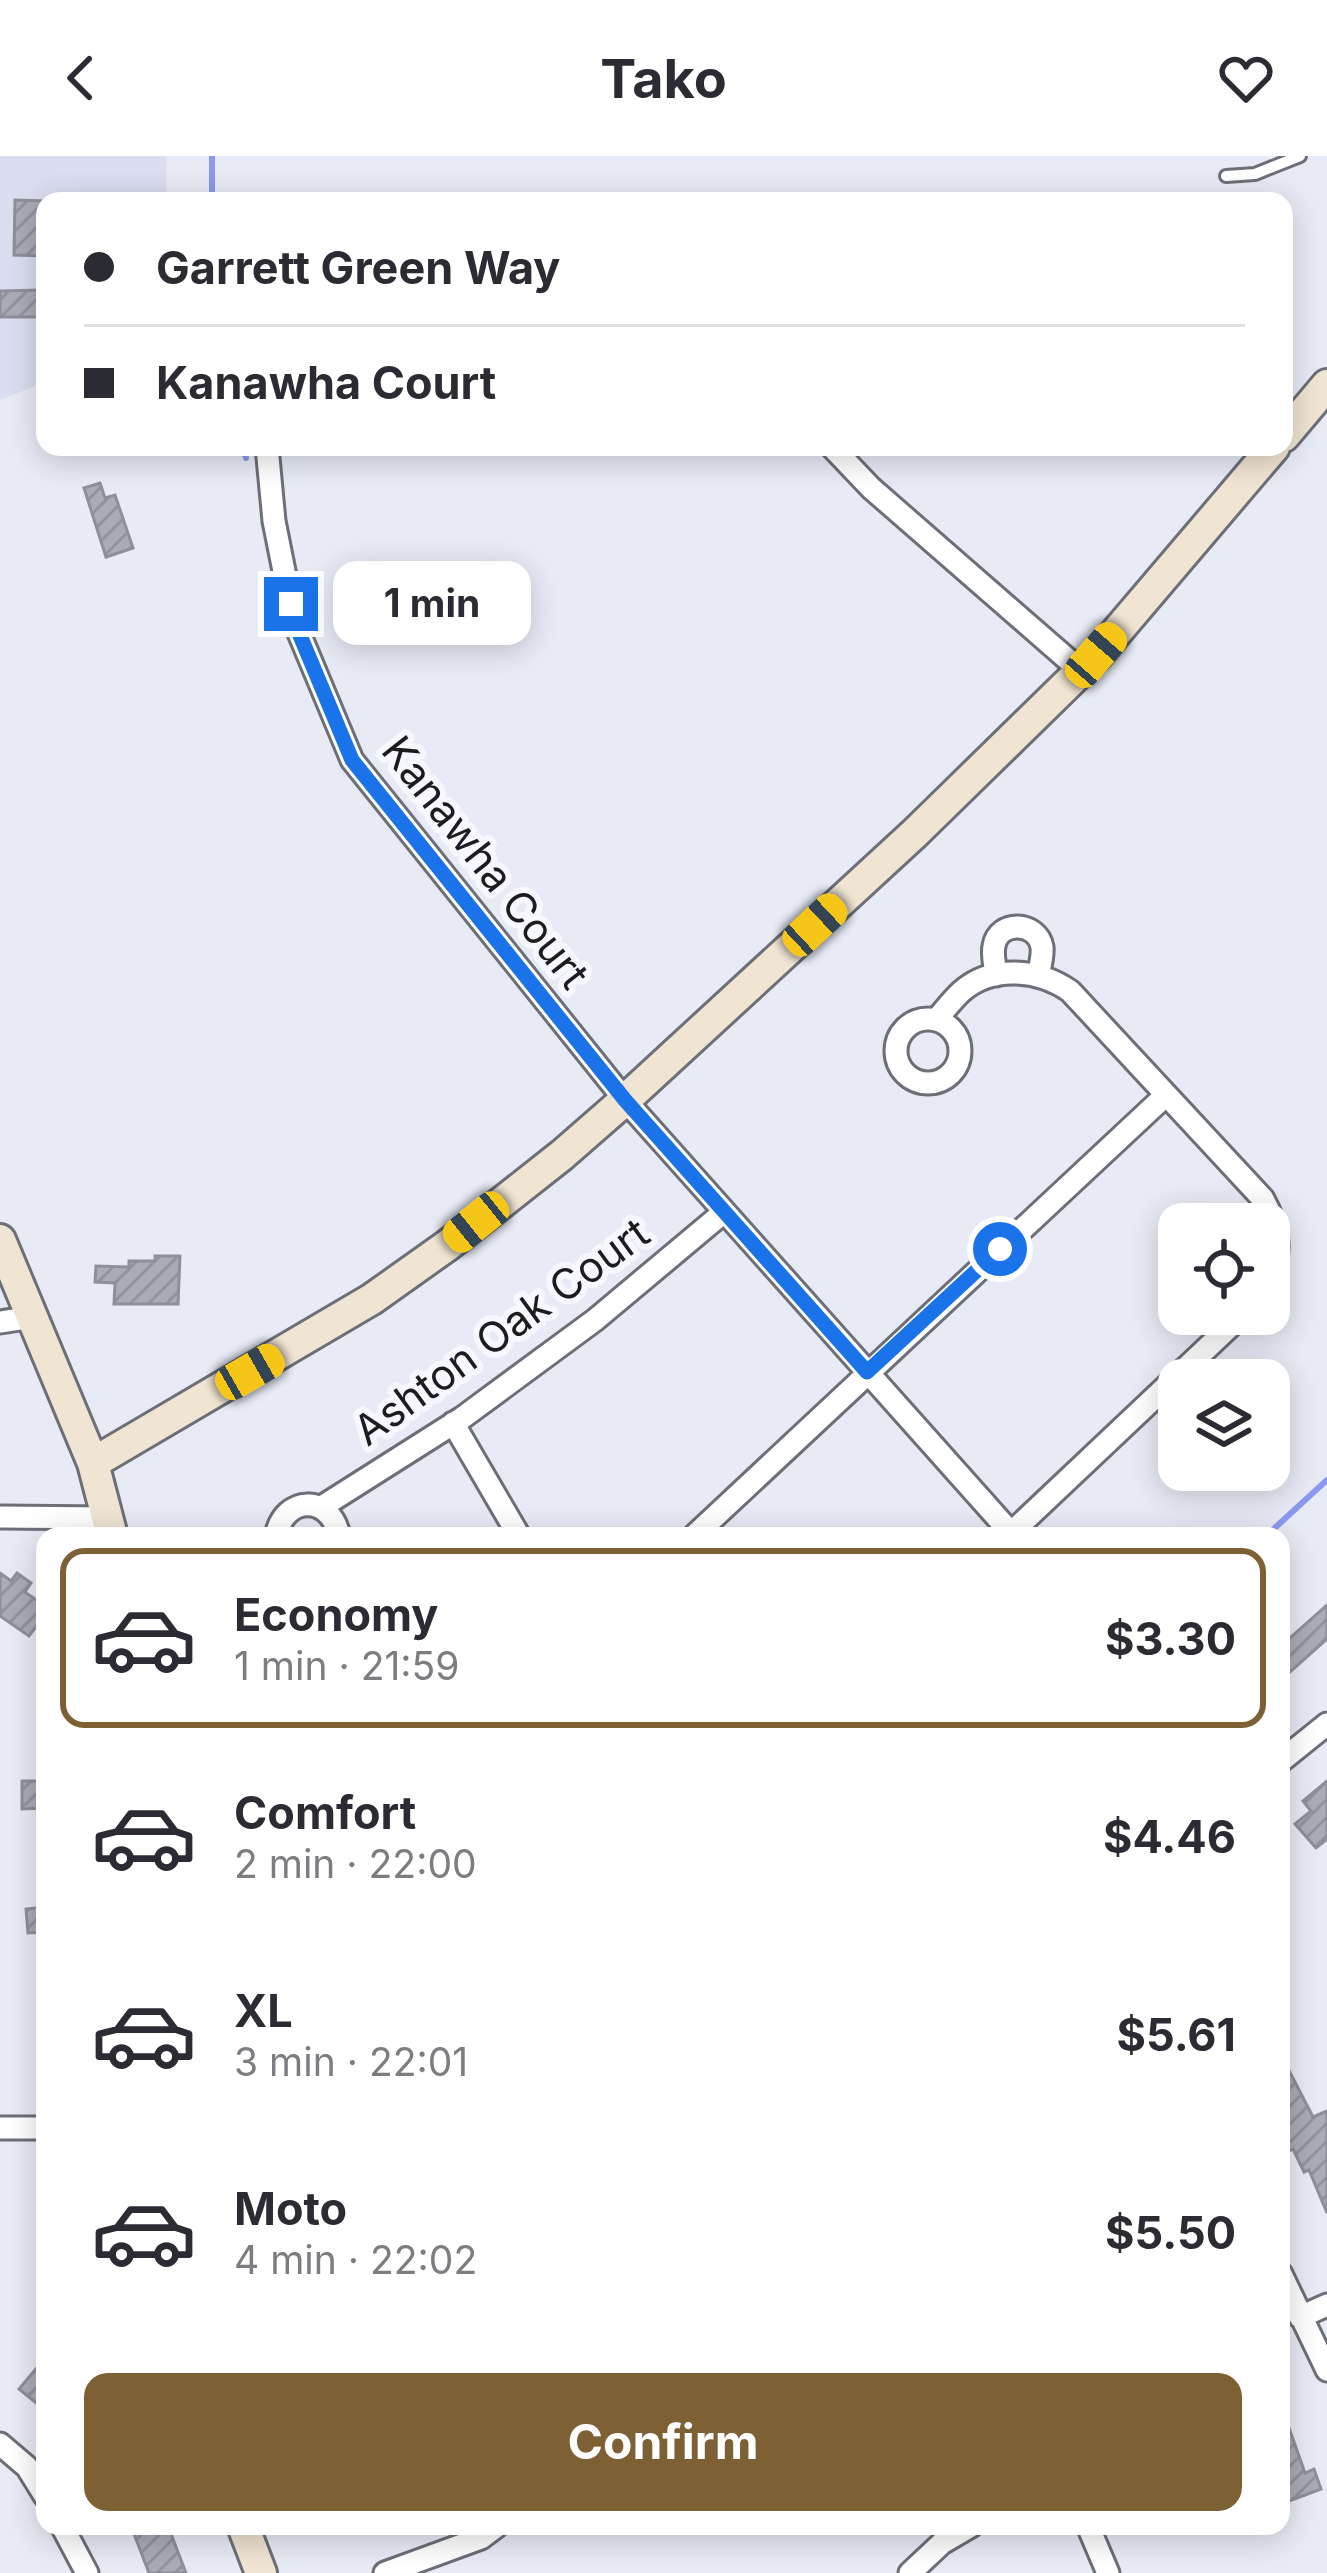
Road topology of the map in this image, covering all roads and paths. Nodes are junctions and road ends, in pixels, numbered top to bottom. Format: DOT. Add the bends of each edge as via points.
graph roads {
  1 [pos="1300,156"];
  2 [pos="1226,176"];
  3 [pos="1327,385"];
  4 [pos="1293,425"];
  5 [pos="268,456"];
  6 [pos="841,456"];
  7 [pos="1266,456"];
  8 [pos="1081,670"];
  9 [pos="996,975"];
  10 [pos="1038,976"];
  11 [pos="935,1020"];
  12 [pos="1166,1095"];
  13 [pos="625,1100"];
  14 [pos="1263,1203"];
  15 [pos="724,1212"];
  16 [pos="0,1240"];
  17 [pos="33,1317"];
  18 [pos="0,1322"];
  19 [pos="1221,1335"];
  20 [pos="867,1372"];
  21 [pos="453,1424"];
  22 [pos="93,1463"];
  23 [pos="320,1508"];
  24 [pos="0,1517"];
  25 [pos="110,1527"];
  26 [pos="278,1527"];
  27 [pos="336,1527"];
  28 [pos="514,1527"];
  29 [pos="703,1527"];
  30 [pos="1002,1527"];
  31 [pos="1017,1527"];
  32 [pos="1327,1724"];
  33 [pos="1290,1754"];
  34 [pos="0,2128"];
  35 [pos="36,2128"];
  36 [pos="1290,2294"];
  37 [pos="1327,2305"];
  38 [pos="1300,2317"];
  39 [pos="1327,2370"];
  40 [pos="0,2444"];
  41 [pos="36,2481"];
  42 [pos="67,2535"];
  43 [pos="246,2535"];
  44 [pos="485,2535"];
  45 [pos="956,2535"];
  46 [pos="1092,2535"];
  47 [pos="87,2573"];
  48 [pos="261,2573"];
  49 [pos="385,2573"];
  50 [pos="910,2573"];
  51 [pos="1108,2573"];
  1 -- 2 [label="lane"];
  3 -- 4 [label="street"];
  5 -- 13 [label="street, Kanawha Court" via="294,621 352,760"];
  6 -- 8 [label="street"];
  7 -- 8 [label="street"];
  8 -- 13 [label="street"];
  9 -- 10 [label="street"];
  9 -- 10 [label="street" via="999,934 1021,926 1039,939"];
  9 -- 11 [label="street" via="959,993"];
  10 -- 12 [label="street" via="1070,992"];
  12 -- 14 [label="street"];
  12 -- 20 [label="street"];
  13 -- 15 [label="street, Kanawha Court"];
  13 -- 22 [label="street" via="371,1299"];
  15 -- 20 [label="street, Kanawha Court"];
  15 -- 21 [label="street, Ashton Oak Court"];
  16 -- 17 [label="street"];
  17 -- 18 [label="street"];
  17 -- 22 [label="street"];
  19 -- 31 [label="street"];
  20 -- 29 [label="street"];
  20 -- 30 [label="street, Kanawha Court"];
  21 -- 23 [label="street, Ashton Oak Court"];
  21 -- 28 [label="street"];
  22 -- 25 [label="street"];
  23 -- 26 [label="street, Ashton Oak Court" via="287,1512"];
  23 -- 27 [label="street"];
  24 -- 25 [label="street"];
  32 -- 33 [label="street"];
  34 -- 35 [label="street"];
  36 -- 38 [label="street"];
  37 -- 38 [label="street"];
  38 -- 39 [label="street"];
  40 -- 41 [label="street"];
  42 -- 47 [label="street"];
  43 -- 48 [label="street"];
  44 -- 49 [label="street"];
  45 -- 50 [label="street"];
  46 -- 51 [label="street"];
}
